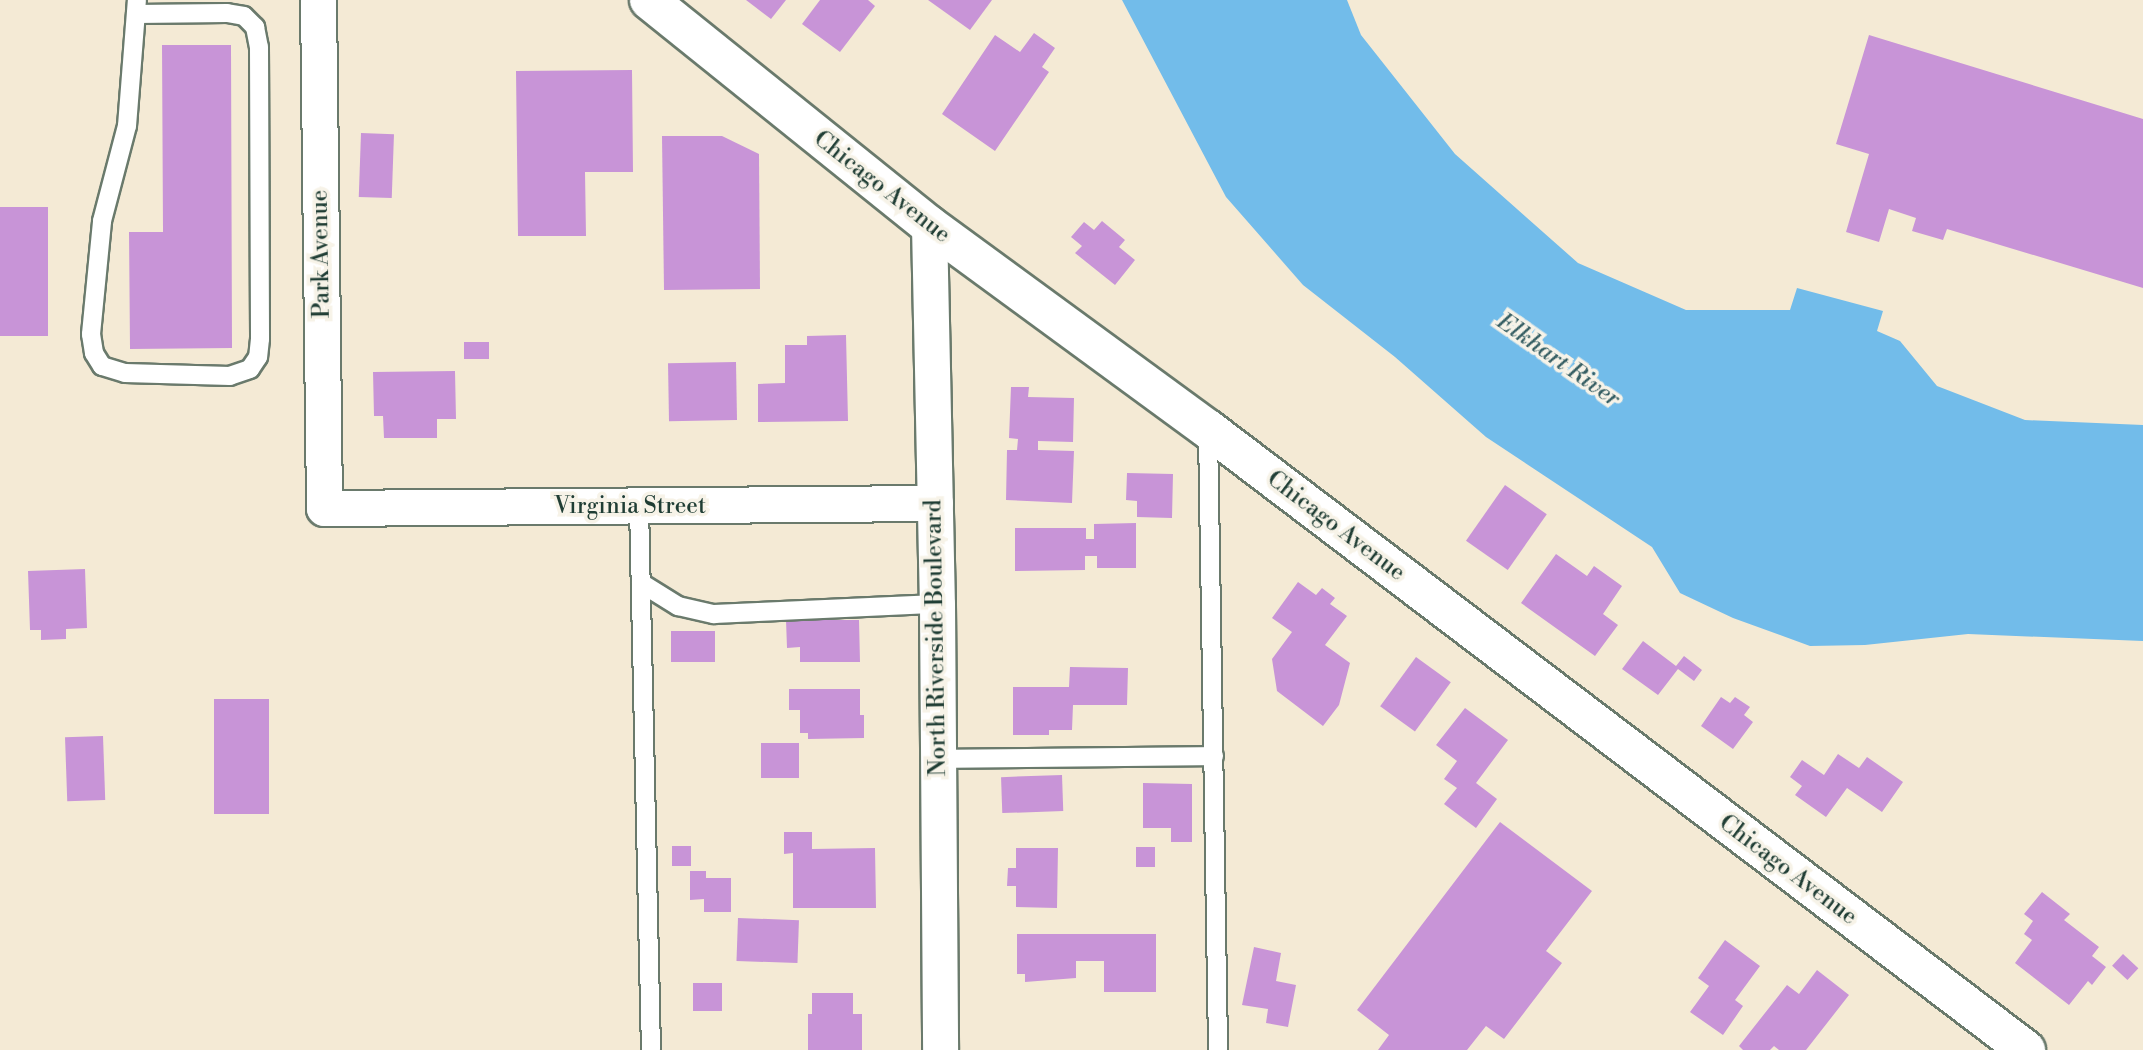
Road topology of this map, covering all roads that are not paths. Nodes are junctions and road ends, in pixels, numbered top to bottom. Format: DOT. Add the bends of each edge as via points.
graph roads {
  1 [pos="318,0"];
  2 [pos="649,0"];
  3 [pos="137,7"];
  4 [pos="929,225"];
  5 [pos="1208,429"];
  6 [pos="935,503"];
  7 [pos="639,506"];
  8 [pos="324,508"];
  9 [pos="641,583"];
  10 [pos="937,604"];
  11 [pos="1214,756"];
  12 [pos="938,759"];
  13 [pos="651,1050"];
  14 [pos="940,1050"];
  15 [pos="1218,1050"];
  16 [pos="2026,1050"];
  1 -- 8 [label="street, Park Avenue"];
  2 -- 4 [label="street, Chicago Avenue"];
  3 -- 3 [label="lane" via="127,126 102,221 93,354 102,366 125,373 230,376 250,369 258,357 260,340 259,47 255,27 244,16 227,13"];
  4 -- 5 [label="street, Chicago Avenue"];
  4 -- 6 [label="street, North Riverside Boulevard"];
  5 -- 11 [label="lane"];
  5 -- 16 [label="street, Chicago Avenue"];
  6 -- 7 [label="street, Virginia Street"];
  6 -- 10 [label="street, North Riverside Boulevard"];
  7 -- 8 [label="street, Virginia Street"];
  7 -- 9 [label="lane"];
  9 -- 10 [label="lane" via="678,606 714,614"];
  9 -- 13 [label="lane"];
  10 -- 12 [label="street, North Riverside Boulevard"];
  11 -- 12 [label="lane"];
  11 -- 15 [label="lane"];
  12 -- 14 [label="street, North Riverside Boulevard"];
}
